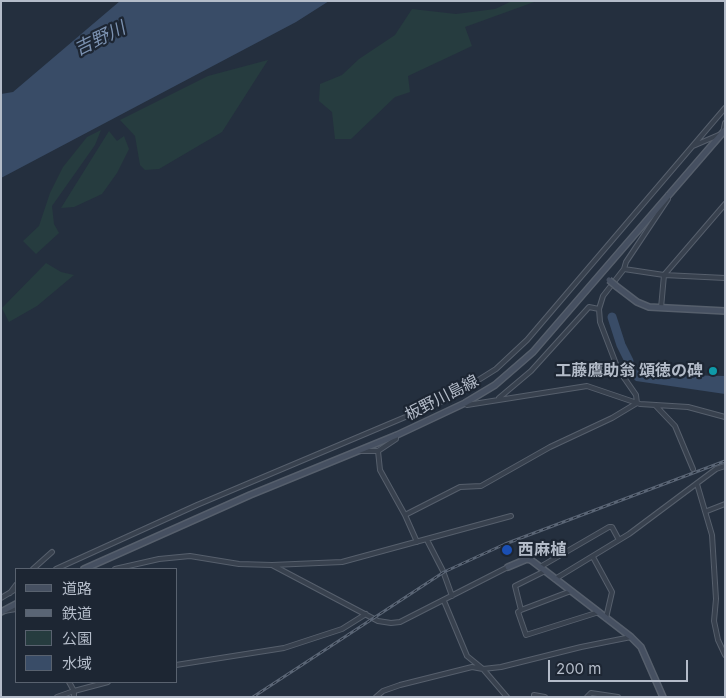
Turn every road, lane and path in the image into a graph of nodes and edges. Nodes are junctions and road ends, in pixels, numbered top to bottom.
1 (725, 108) edge
2 (725, 123) edge
3 (724, 132) edge
4 (692, 147) junction
5 (668, 193) junction
6 (725, 204) edge
7 (624, 268) junction
8 (601, 274) junction
9 (664, 275) junction
10 (725, 278) edge
11 (661, 308) junction
12 (599, 309) junction
13 (725, 311) edge
14 (497, 400) junction
15 (465, 403) junction
16 (637, 403) junction
17 (656, 406) junction
18 (725, 417) edge
19 (396, 435) junction
20 (356, 451) junction
21 (378, 451) junction
22 (725, 466) edge
23 (693, 469) dead end
24 (697, 484) junction
25 (725, 504) edge
26 (707, 511) junction
27 (406, 515) junction
28 (511, 516) dead end
29 (427, 540) junction
30 (619, 540) junction
31 (417, 542) junction
32 (528, 547) dead end
33 (52, 552) dead end
34 (593, 557) junction
35 (530, 560) junction
36 (272, 565) junction
37 (508, 567) joint
38 (34, 568) edge
39 (58, 568) edge
40 (86, 568) edge
41 (119, 568) edge
42 (542, 569) junction
43 (555, 579) junction
44 (15, 586) edge
45 (15, 591) edge
46 (571, 591) junction
47 (10, 593) junction
48 (452, 596) junction
49 (1, 598) edge
50 (444, 601) junction
51 (15, 605) edge
52 (15, 609) edge
53 (521, 610) junction
54 (2, 612) edge
55 (599, 612) junction
56 (366, 614) junction
57 (606, 618) junction
58 (631, 637) junction
59 (725, 654) edge
60 (178, 665) edge
61 (483, 669) junction
62 (70, 683) edge
63 (104, 683) edge
64 (74, 691) junction
65 (57, 697) edge
66 (74, 697) edge
67 (376, 697) edge
68 (507, 697) edge
69 (534, 697) edge
70 (545, 697) edge
71 (587, 697) edge
72 (618, 697) edge
73 (663, 697) edge

1 - 4 street
2 - 3 street
3 - 4 street
3 - 5 main road, 板野川島線
4 - 39 street
5 - 7 street
5 - 8 main road, 板野川島線
6 - 9 street
7 - 9 street
7 - 12 street
8 - 11 main road, bridge
8 - 15 main road, 板野川島線
9 - 10 street
9 - 11 street
11 - 13 main road
12 - 14 street
12 - 16 street
14 - 15 street
14 - 16 street
15 - 19 main road, 板野川島線
16 - 17 street
16 - 27 street
17 - 18 street
17 - 23 street
19 - 20 main road, 板野川島線
19 - 21 street
20 - 21 street
20 - 40 main road, 板野川島線
21 - 27 street
22 - 24 street
24 - 26 street
24 - 30 street
25 - 26 street
26 - 59 street
27 - 31 street
28 - 29 street
29 - 31 street
29 - 48 street
30 - 34 street
30 - 42 street
31 - 36 street
32 - 35 main road
33 - 38 street
34 - 43 street
34 - 57 street
35 - 37 main road
35 - 42 main road
36 - 41 street
36 - 56 street
37 - 48 street
42 - 43 main road
42 - 53 street
43 - 46 main road
44 - 47 street
45 - 47 street
46 - 53 street
46 - 55 main road
47 - 49 street
48 - 50 street
50 - 56 street
50 - 61 street
51 - 54 main road
52 - 54 street
53 - 55 street
55 - 57 main road
56 - 60 street
57 - 58 main road
58 - 61 street
58 - 73 main road
61 - 67 street
61 - 68 street
62 - 64 street
63 - 64 street
64 - 65 street
64 - 66 street
69 - 70 street
71 - 72 street

